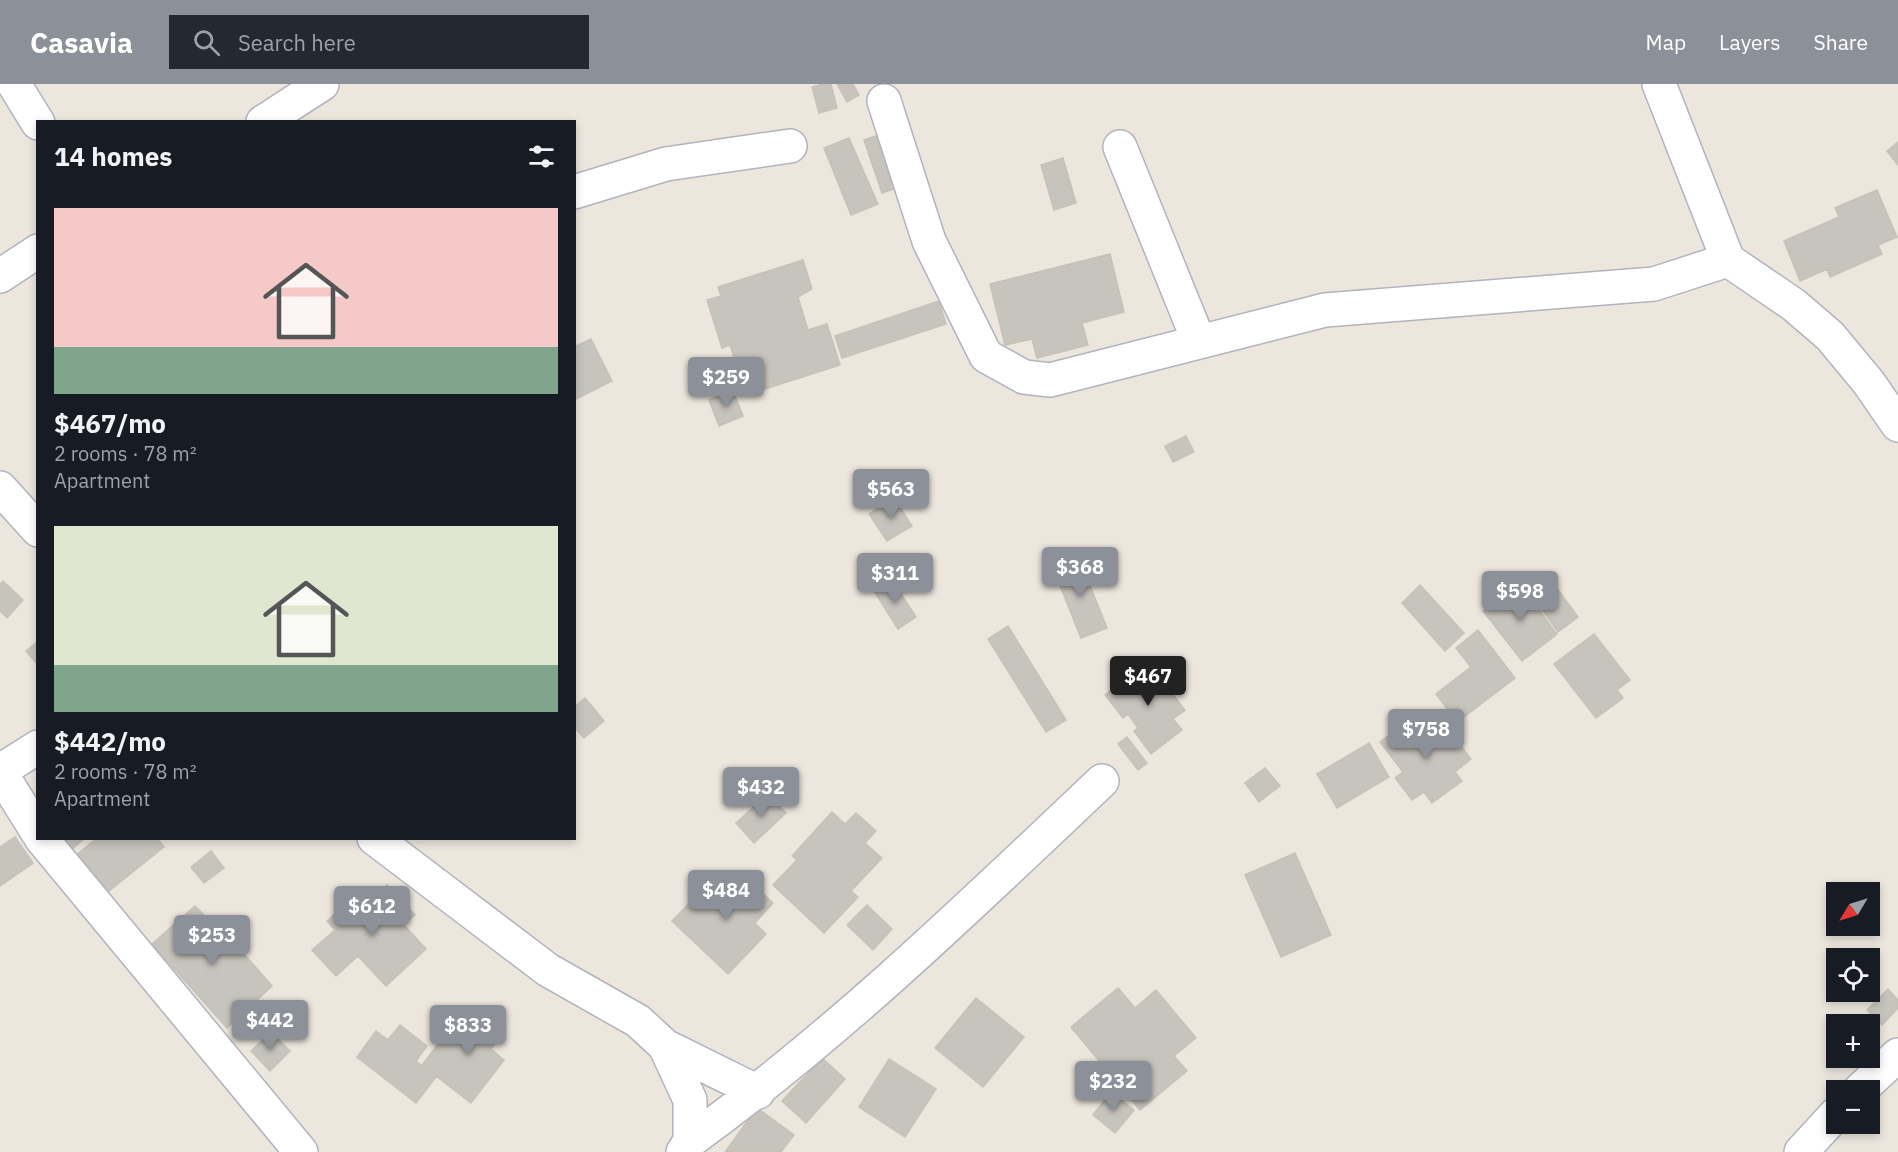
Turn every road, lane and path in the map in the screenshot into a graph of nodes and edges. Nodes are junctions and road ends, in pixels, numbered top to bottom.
1 (14, 84) edge
2 (322, 84) edge
3 (1659, 84) edge
4 (884, 101) dead end
5 (277, 118) edge
6 (36, 120) edge
7 (790, 146) dead end
8 (1120, 147) dead end
9 (576, 191) edge
10 (36, 253) edge
11 (1728, 260) junction
12 (0, 276) edge
13 (1199, 342) junction
14 (1898, 425) edge
15 (0, 488) edge
16 (36, 528) edge
17 (36, 748) edge
18 (0, 772) edge
19 (1102, 781) dead end
20 (36, 830) edge
21 (43, 840) edge
22 (377, 840) edge
23 (665, 1046) junction
24 (1898, 1055) edge
25 (1871, 1080) edge
26 (758, 1092) junction
27 (1826, 1125) edge
28 (687, 1147) edge
29 (302, 1152) edge
30 (1801, 1152) edge

1 - 6 street
2 - 5 street
3 - 11 street
4 - 13 street
7 - 9 street
8 - 13 street
10 - 12 street
11 - 13 street
11 - 14 street
15 - 16 street
17 - 18 street
18 - 20 street
19 - 26 street
21 - 29 street
22 - 23 street
23 - 26 street
23 - 28 street
24 - 25 street
26 - 28 street
27 - 30 street

